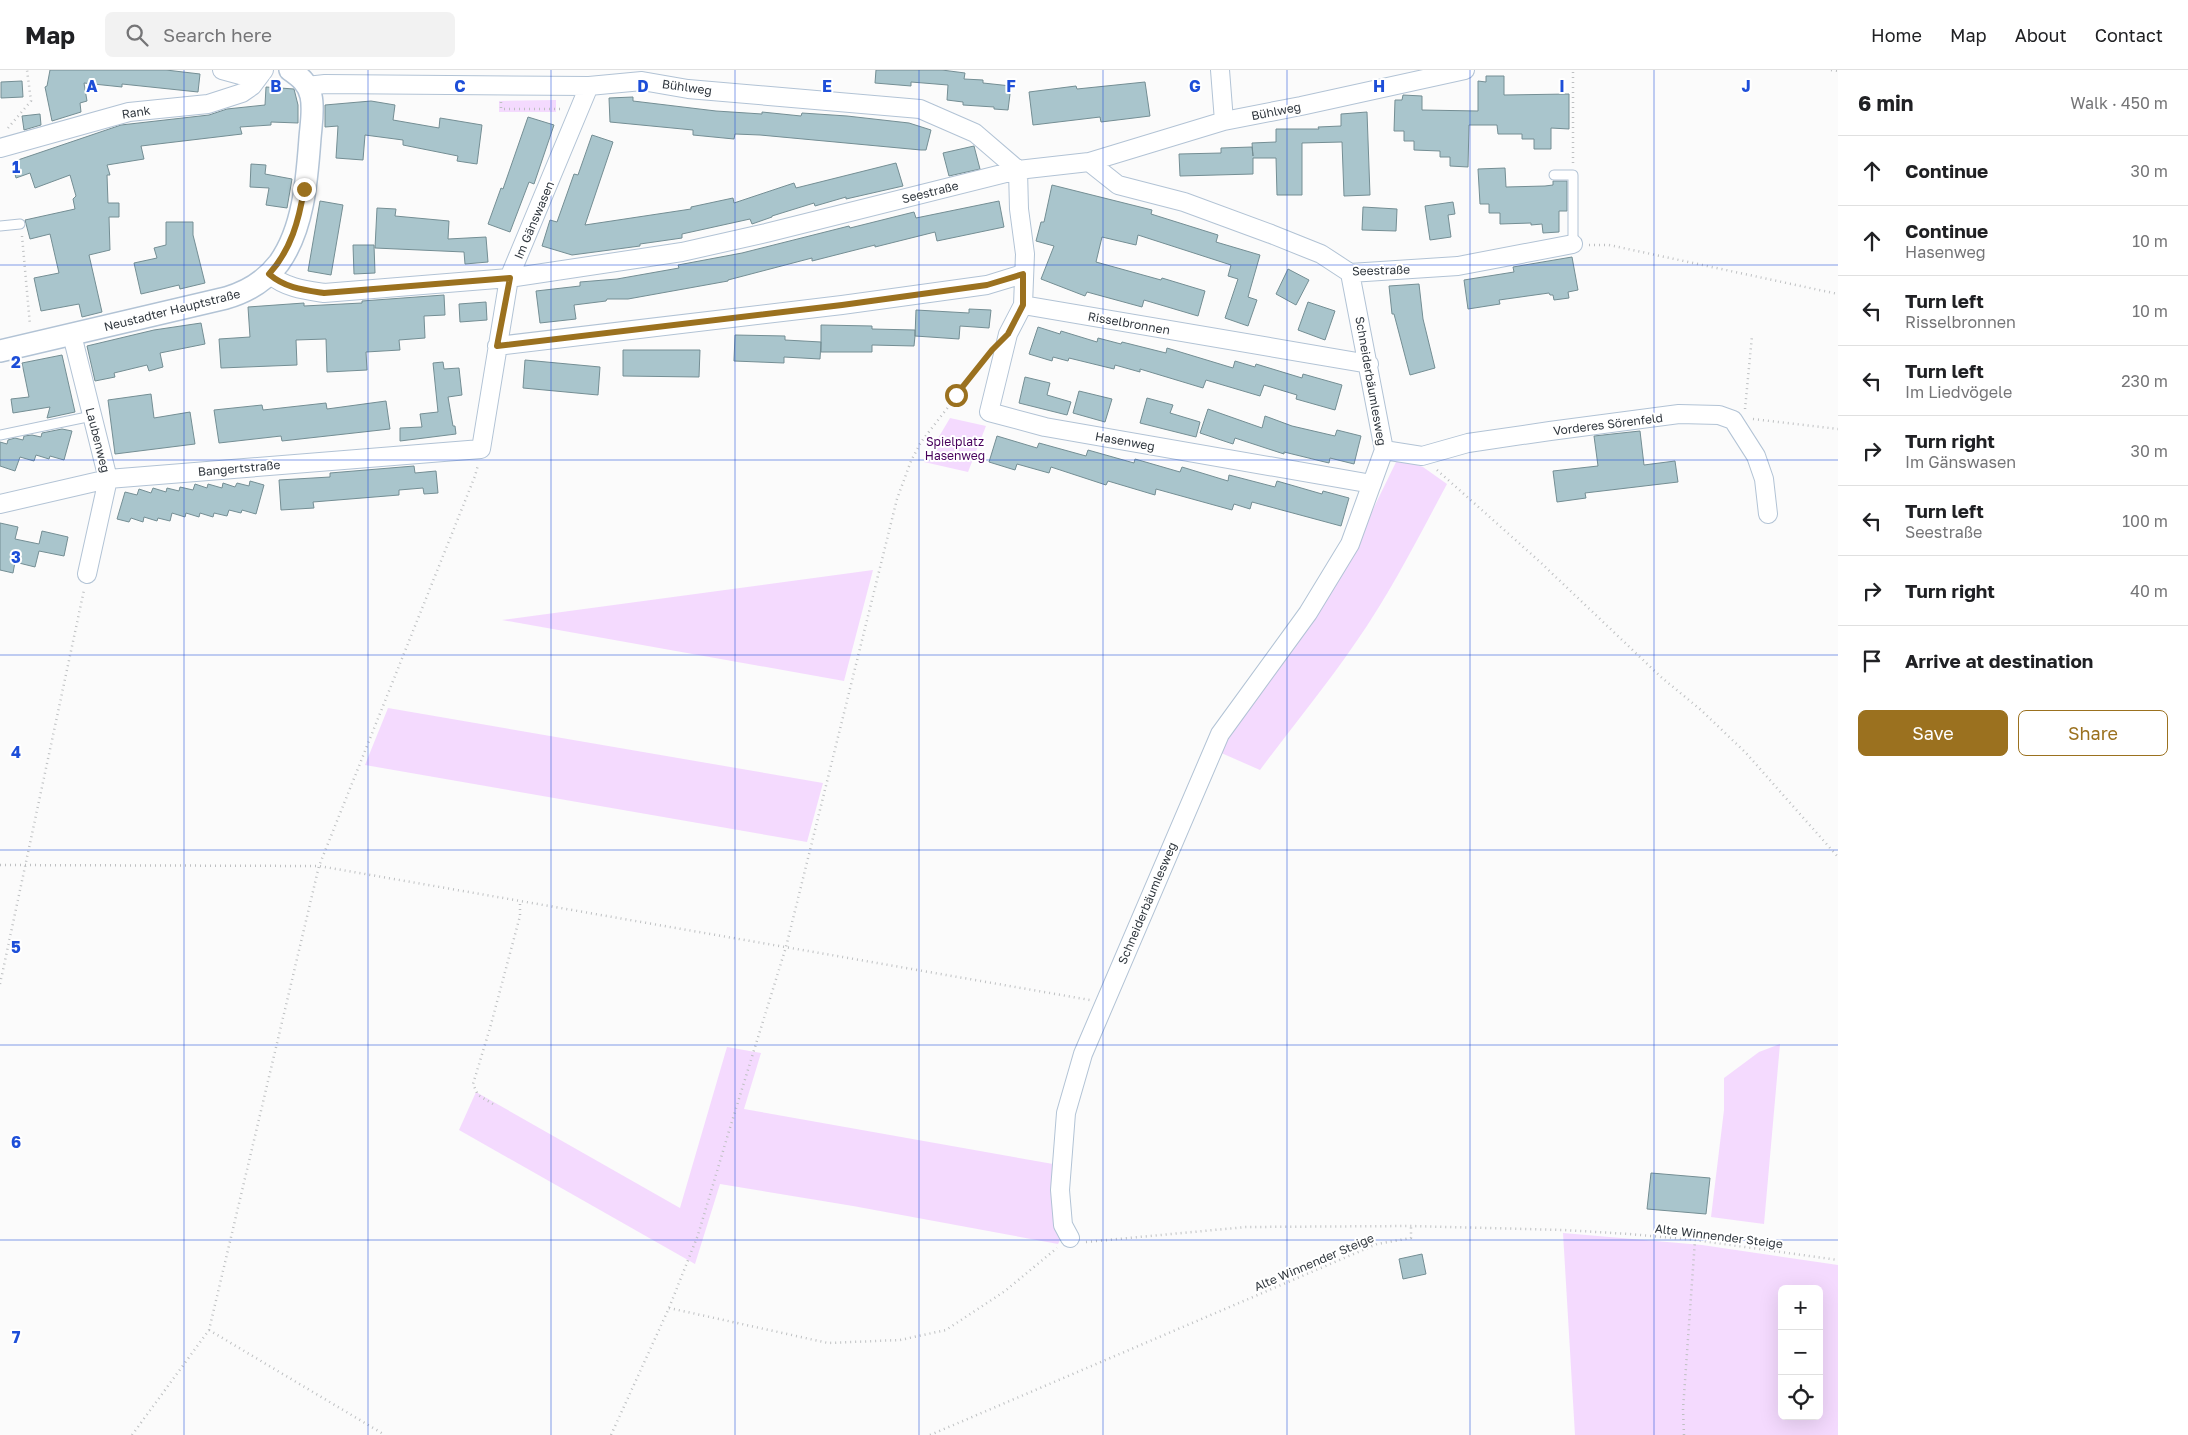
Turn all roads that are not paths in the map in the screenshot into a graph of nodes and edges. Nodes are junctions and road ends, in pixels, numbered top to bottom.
1 (222, 70) edge
2 (290, 70) edge
3 (1220, 70) edge
4 (1465, 70) edge
5 (263, 72) edge
6 (646, 75) edge
7 (307, 86) junction
8 (589, 86) junction
9 (1224, 121) junction
10 (2, 147) edge
11 (1089, 162) junction
12 (1018, 170) junction
13 (1554, 175) dead end
14 (20, 224) road end
15 (0, 226) edge
16 (1572, 244) joint
17 (1350, 273) junction
18 (269, 274) junction
19 (1023, 274) junction
20 (510, 278) junction
21 (1023, 305) junction
22 (72, 335) junction
23 (497, 346) junction
24 (0, 351) edge
25 (1369, 364) junction
26 (92, 416) junction
27 (0, 435) edge
28 (481, 449) joint
29 (1384, 450) junction
30 (108, 479) junction
31 (1372, 484) junction
32 (0, 504) edge
33 (1768, 514) dead end
34 (87, 574) road end
35 (1070, 1238) road end

1 - 5 street
2 - 7 street
3 - 9 street
4 - 9 street, Bühlweg
5 - 10 street, Rank
6 - 8 street, Bühlweg
6 - 12 street, Bühlweg
7 - 8 street, Bühlweg
7 - 18 street, Neustadter Hauptstraße
8 - 20 street, Im Gänswasen
9 - 11 street, Bühlweg
11 - 12 street, Seestraße
11 - 17 street, Seestraße
12 - 19 street
12 - 20 street, Seestraße
13 - 16 lane
14 - 15 lane
16 - 17 street, Seestraße
17 - 25 street, Schneiderbäumlesweg
18 - 20 street, Seestraße
18 - 22 street, Neustadter Hauptstraße
19 - 21 street
19 - 23 street
20 - 23 street, Im Gänswasen
21 - 25 street, Risselbronnen
21 - 31 street, Hasenweg
22 - 24 street, Neustadter Hauptstraße
22 - 26 street, Laubenweg
23 - 28 street, Im Gänswasen
25 - 29 street, Schneiderbäumlesweg
26 - 27 lane
26 - 30 street, Laubenweg
28 - 30 street, Bangertstraße
29 - 31 street, Schneiderbäumlesweg
29 - 33 street, Vorderes Sörenfeld
30 - 32 street, Bangertstraße
30 - 34 street, Laubenweg
31 - 35 street, Schneiderbäumlesweg

